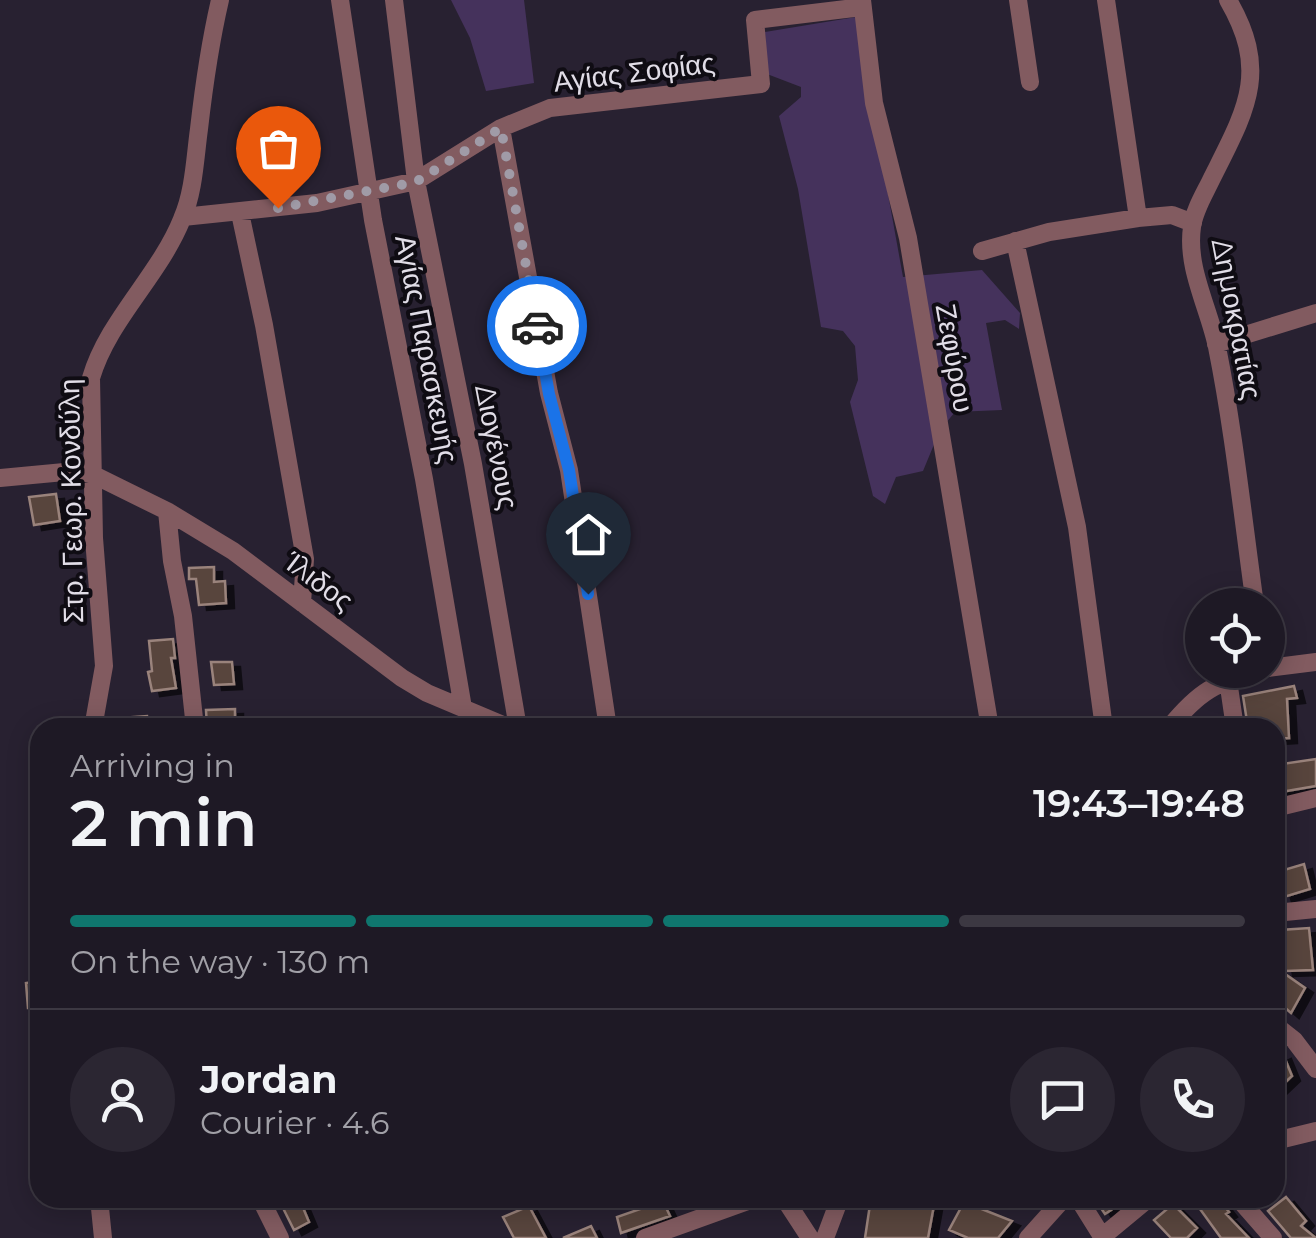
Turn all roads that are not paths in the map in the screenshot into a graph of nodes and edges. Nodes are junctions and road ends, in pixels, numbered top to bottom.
1 (220, 0) edge
2 (340, 0) edge
3 (394, 0) edge
4 (1018, 0) edge
5 (1106, 0) edge
6 (1228, 0) edge
7 (862, 3) edge
8 (1030, 82) dead end
9 (501, 128) junction
10 (416, 182) junction
11 (368, 193) junction
12 (240, 213) junction
13 (183, 218) junction
14 (1138, 218) junction
15 (1192, 223) junction
16 (1015, 241) junction
17 (982, 251) dead end
18 (1316, 313) edge
19 (1216, 344) junction
20 (94, 475) junction
21 (0, 478) edge
22 (168, 510) junction
23 (1252, 588) edge
24 (302, 603) junction
25 (1316, 662) edge
26 (1285, 666) edge
27 (1213, 688) edge
28 (1229, 688) edge
29 (463, 708) junction
30 (95, 718) edge
31 (194, 718) edge
32 (486, 718) edge
33 (516, 718) edge
34 (607, 718) edge
35 (988, 718) edge
36 (1103, 718) edge
37 (1177, 718) edge
38 (1234, 718) edge
39 (1316, 798) edge
40 (1285, 806) edge
41 (1316, 909) edge
42 (1285, 912) edge
43 (1285, 1033) edge
44 (1316, 1069) edge
45 (1316, 1131) edge
46 (1285, 1139) edge
47 (100, 1208) edge
48 (265, 1208) edge
49 (728, 1208) edge
50 (790, 1208) edge
51 (836, 1208) edge
52 (1055, 1208) edge
53 (1084, 1208) edge
54 (1136, 1208) edge
55 (1247, 1208) edge
56 (1102, 1237) edge
57 (103, 1238) edge
58 (280, 1238) edge
59 (644, 1238) edge
60 (810, 1238) edge
61 (825, 1238) edge
62 (1028, 1238) edge
63 (1273, 1238) edge

1 - 13 street, Στρ. Γεωρ. Κονδύλη
2 - 11 street, Αγίας Παρασκευής
3 - 10 street, Διογένους
4 - 8 street
5 - 14 street
6 - 15 street, Δημοκρατίας
7 - 9 street, Αγίας Σοφίας
7 - 35 street, Ζεφύρου
9 - 10 street, Αγίας Σοφίας
9 - 34 street
10 - 11 street, Αγίας Σοφίας
10 - 33 street, Διογένους
11 - 12 street, Αγίας Σοφίας
11 - 29 street, Αγίας Παρασκευής
12 - 13 street, Αγίας Σοφίας
12 - 24 street
13 - 20 street, Στρ. Γεωρ. Κονδύλη
14 - 15 street
14 - 16 street
15 - 19 street, Δημοκρατίας
16 - 17 street
16 - 36 street
18 - 19 street
19 - 23 street, Δημοκρατίας
20 - 21 street
20 - 22 street, Ίλιδος
20 - 30 street, Στρ. Γεωρ. Κονδύλη
22 - 24 street, Ίλιδος
22 - 31 street
24 - 29 street, Ίλιδος
25 - 26 street
27 - 37 street
28 - 38 street
29 - 32 street, Ίλιδος
39 - 40 street
41 - 42 street
43 - 44 street
45 - 46 street
47 - 57 street
48 - 58 street
49 - 59 street
50 - 60 street
51 - 61 street
52 - 62 street
53 - 56 street
54 - 56 street
55 - 63 street

